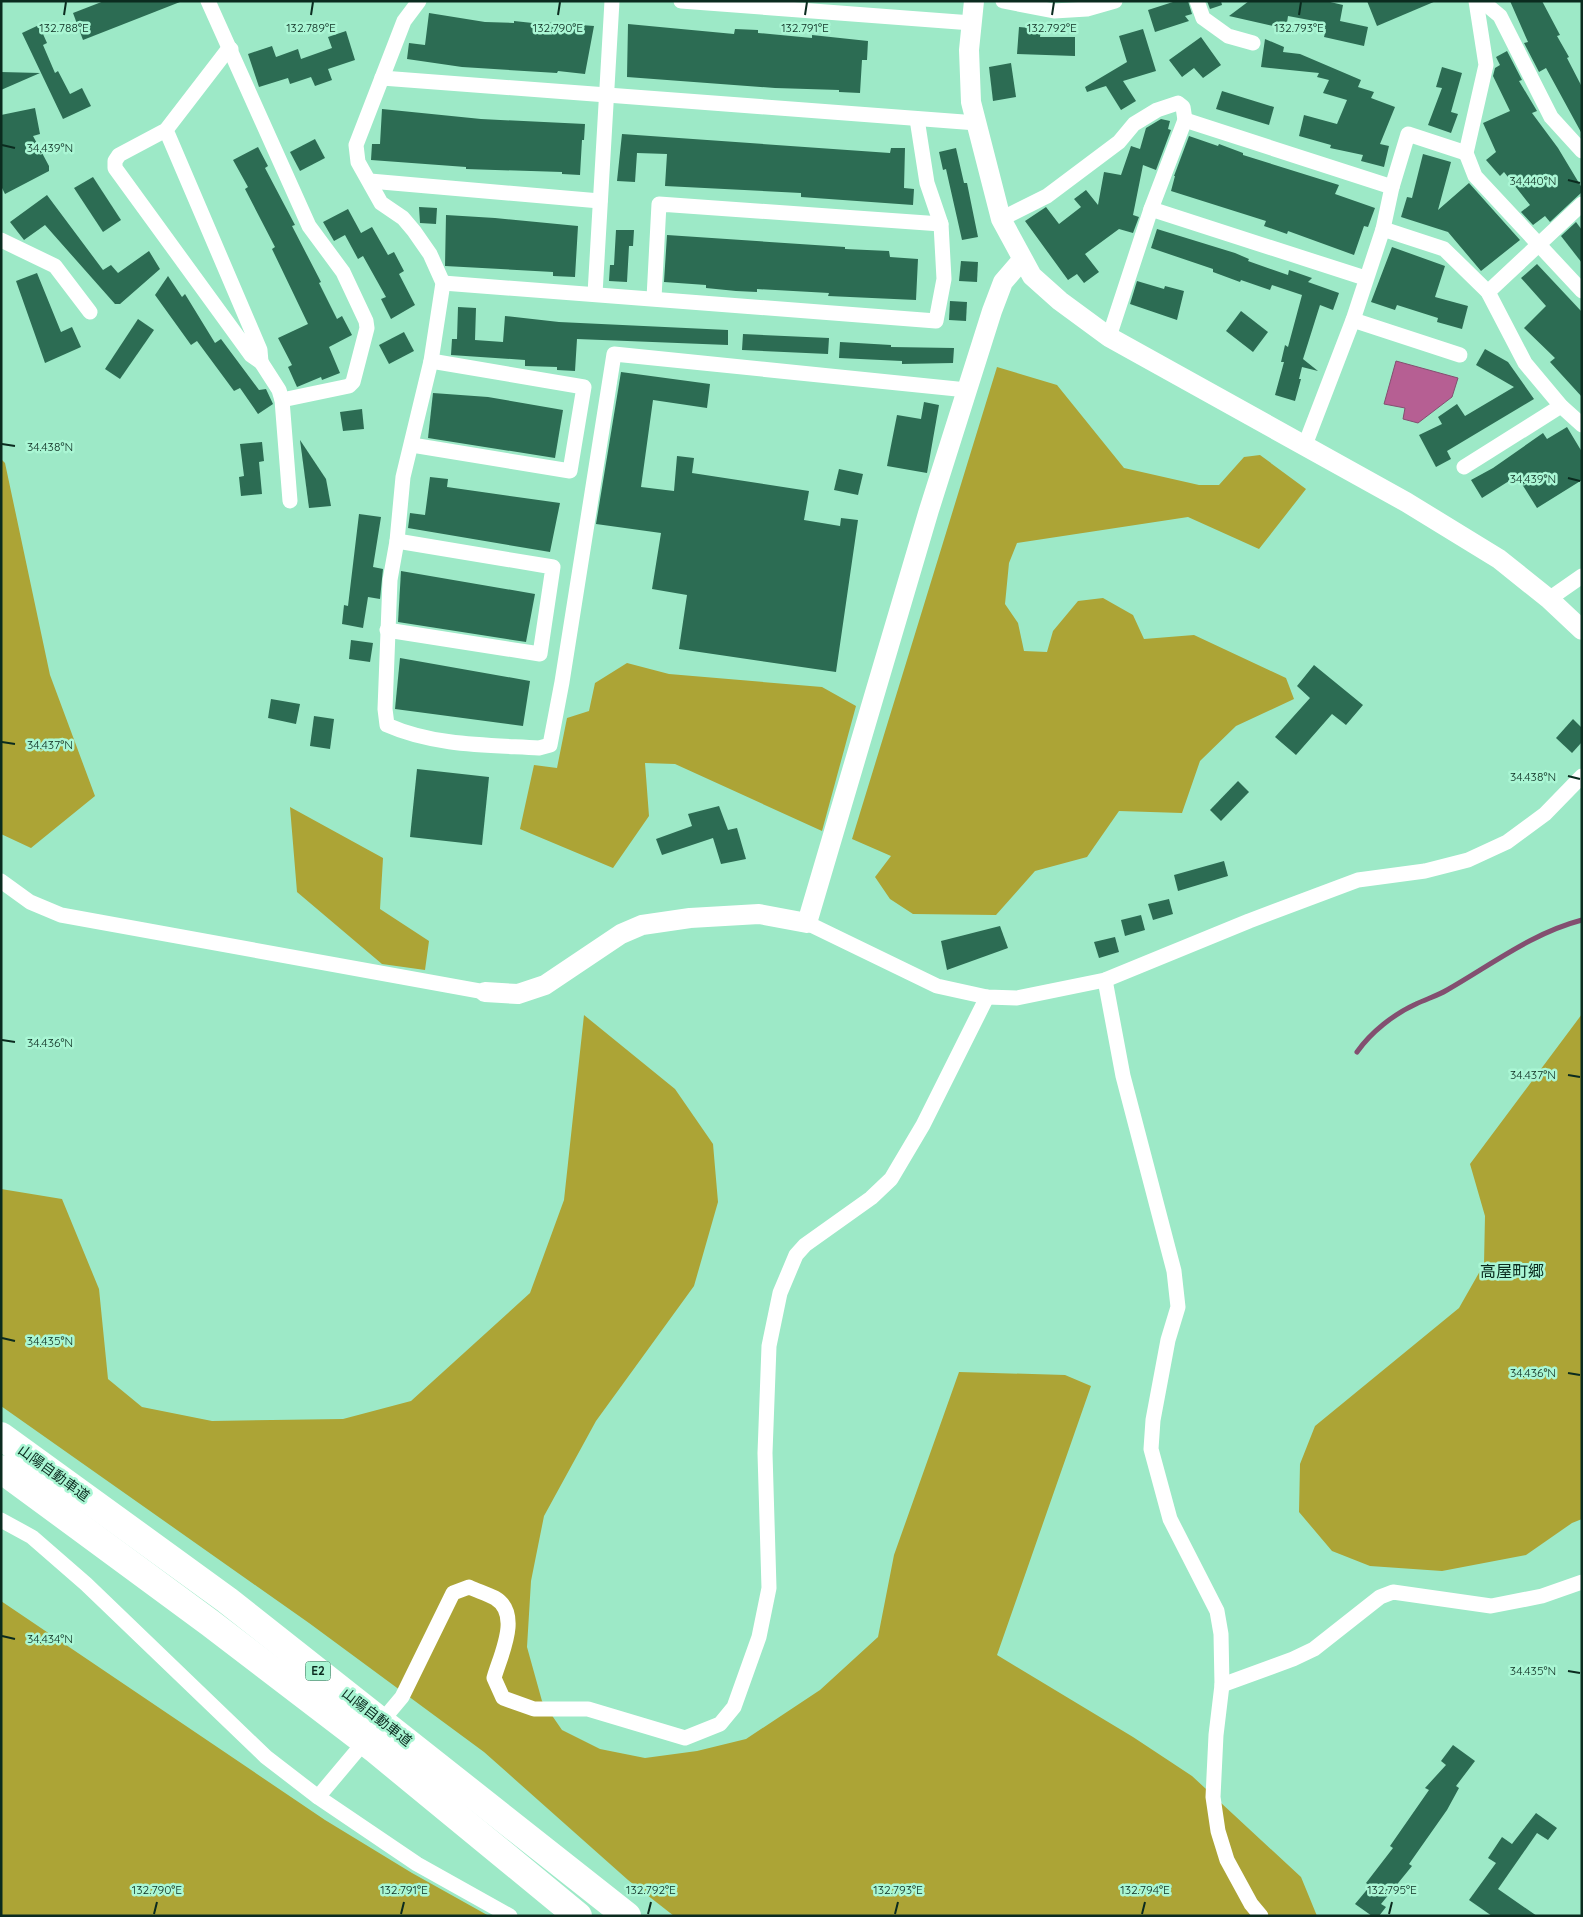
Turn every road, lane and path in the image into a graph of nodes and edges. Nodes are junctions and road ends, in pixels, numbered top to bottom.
1 (208, 1) edge
2 (418, 1) edge
3 (612, 1) edge
4 (681, 1) edge
5 (974, 1) edge
6 (1004, 1) edge
7 (1115, 1) edge
8 (1197, 1) edge
9 (1476, 1) edge
10 (1482, 1) edge
11 (827, 7) edge
12 (972, 23) junction
13 (1253, 43) dead end
14 (231, 49) junction
15 (382, 78) junction
16 (606, 96) junction
17 (917, 119) junction
18 (1185, 120) junction
19 (977, 123) junction
20 (166, 130) junction
21 (1582, 151) edge
22 (1466, 153) junction
23 (370, 182) junction
24 (1392, 187) junction
25 (600, 201) junction
26 (1582, 204) edge
27 (1151, 209) junction
28 (1001, 219) junction
29 (942, 224) junction
30 (1383, 229) junction
31 (1, 240) edge
32 (1538, 242) junction
33 (1022, 260) junction
34 (1365, 278) junction
35 (443, 283) junction
36 (1582, 291) edge
37 (1488, 292) junction
38 (595, 294) junction
39 (654, 298) junction
40 (90, 312) dead end
41 (1353, 320) junction
42 (1108, 337) junction
43 (1460, 355) dead end
44 (431, 361) junction
45 (262, 362) junction
46 (967, 390) junction
47 (282, 400) junction
48 (1561, 406) junction
49 (1582, 424) edge
50 (1305, 445) junction
51 (412, 446) junction
52 (1464, 467) dead end
53 (290, 501) dead end
54 (397, 541) junction
55 (1582, 576) edge
56 (1549, 599) junction
57 (387, 630) junction
58 (1582, 630) edge
59 (1582, 776) edge
60 (1, 881) edge
61 (807, 923) junction
62 (1105, 980) junction
63 (485, 992) joint
64 (987, 997) junction
65 (1, 1436) edge
66 (1, 1469) edge
67 (1, 1520) edge
68 (1582, 1582) edge
69 (1222, 1684) junction
70 (322, 1792) junction
71 (510, 1916) edge
72 (578, 1916) edge
73 (628, 1916) edge
74 (1262, 1916) edge

1 - 14 street
2 - 15 street
3 - 16 street
4 - 11 street
5 - 12 street
6 - 7 street
8 - 13 street
9 - 22 street
10 - 21 street
11 - 12 street
12 - 19 street
14 - 20 street
14 - 47 street
15 - 16 street
15 - 23 street
16 - 17 street
16 - 25 street
17 - 19 street
17 - 29 street
18 - 24 street
18 - 27 street
18 - 28 street
19 - 28 street
20 - 45 street
20 - 45 street
22 - 24 street
22 - 32 street
23 - 25 street
23 - 35 street
24 - 30 street
25 - 38 street
26 - 32 street
27 - 34 street
27 - 42 street
28 - 33 street
29 - 39 street
29 - 39 street
30 - 34 street
30 - 37 street
31 - 40 street
32 - 36 street
32 - 37 street
33 - 42 street
33 - 46 street
34 - 41 street
35 - 38 street
35 - 44 street
37 - 48 street
38 - 39 street
41 - 43 street
41 - 50 street
42 - 50 street
44 - 51 street
44 - 51 street
45 - 47 street
46 - 57 street
46 - 61 street
47 - 53 street
48 - 49 street
48 - 52 street
50 - 56 street
51 - 54 street
54 - 57 street
54 - 57 street
55 - 56 street
56 - 58 street
59 - 62 street
60 - 63 street
61 - 63 street
61 - 64 street
62 - 64 street
62 - 69 street
64 - 70 street
65 - 73 highway, 山陽自動車道 / E2
66 - 72 highway, 山陽自動車道 / E2
67 - 70 street
68 - 69 street
69 - 74 street
70 - 71 street

